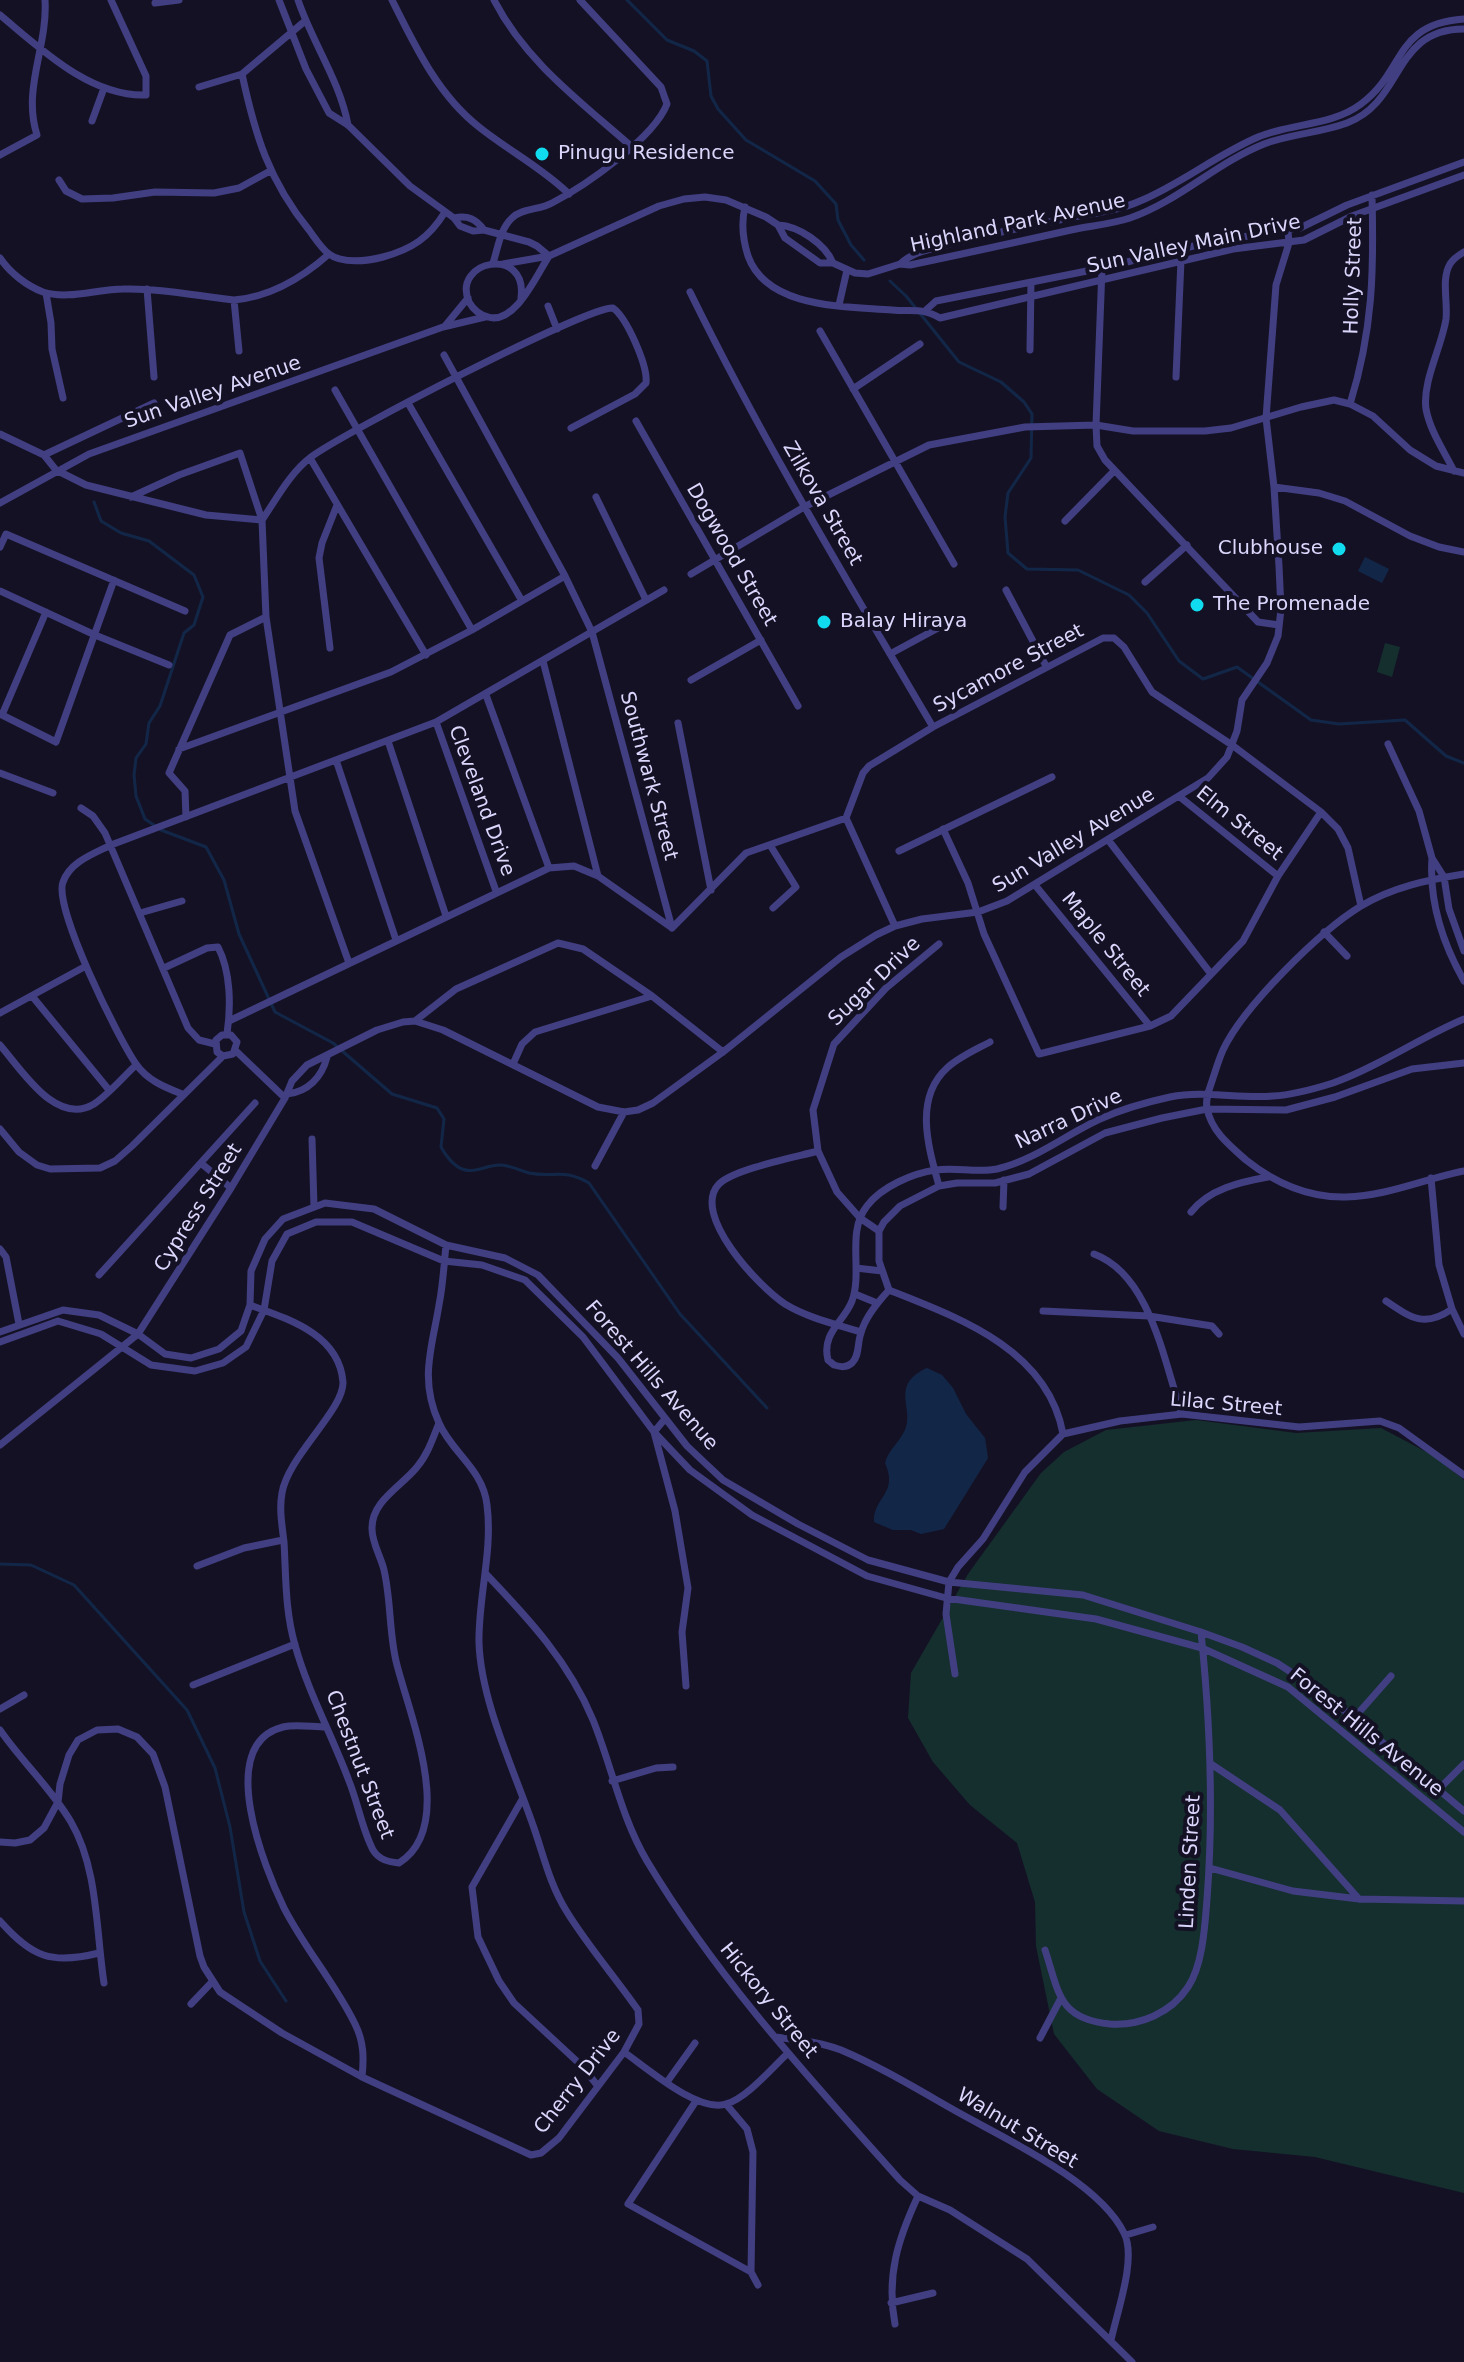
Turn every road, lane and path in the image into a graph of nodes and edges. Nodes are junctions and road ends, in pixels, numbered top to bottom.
1 (45, 0) edge
2 (111, 0) edge
3 (179, 0) edge
4 (279, 0) edge
5 (298, 0) edge
6 (392, 0) edge
7 (494, 0) edge
8 (580, 0) edge
9 (155, 3) dead end
10 (0, 15) edge
11 (1464, 19) edge
12 (305, 21) junction
13 (1451, 24) junction
14 (1464, 29) edge
15 (291, 35) junction
16 (39, 47) junction
17 (242, 74) junction
18 (199, 87) dead end
19 (104, 88) junction
20 (92, 121) dead end
21 (348, 125) junction
22 (632, 147) junction
23 (0, 155) edge
24 (1464, 162) edge
25 (270, 171) junction
26 (1464, 175) edge
27 (59, 180) dead end
28 (569, 194) junction
29 (1372, 195) junction
30 (745, 207) junction
31 (1373, 208) junction
32 (445, 212) junction
33 (778, 225) junction
34 (1288, 231) junction
35 (502, 234) junction
36 (806, 236) junction
37 (1289, 243) junction
38 (798, 247) junction
39 (1180, 250) junction
40 (1464, 252) edge
41 (329, 254) junction
42 (549, 256) junction
43 (0, 258) edge
44 (1181, 261) junction
45 (493, 263) junction
46 (833, 263) junction
47 (503, 264) junction
48 (900, 264) junction
49 (1102, 268) junction
50 (847, 270) junction
51 (1102, 281) junction
52 (1031, 282) junction
53 (147, 289) junction
54 (690, 292) dead end
55 (46, 293) junction
56 (1031, 297) junction
57 (468, 298) junction
58 (521, 298) junction
59 (234, 300) junction
60 (839, 305) junction
61 (548, 306) dead end
62 (923, 310) junction
63 (485, 317) junction
64 (443, 327) junction
65 (557, 329) junction
66 (820, 331) dead end
67 (920, 344) dead end
68 (1030, 350) dead end
69 (239, 351) dead end
70 (444, 355) dead end
71 (154, 377) dead end
72 (1176, 377) dead end
73 (457, 378) junction
74 (853, 389) junction
75 (335, 390) dead end
76 (63, 398) dead end
77 (154, 403) dead end
78 (408, 403) junction
79 (1350, 404) junction
80 (1266, 418) junction
81 (636, 421) dead end
82 (1096, 425) junction
83 (571, 428) dead end
84 (358, 429) junction
85 (0, 434) edge
86 (44, 455) junction
87 (310, 458) junction
88 (896, 460) junction
89 (56, 470) junction
90 (1454, 471) junction
91 (1113, 472) junction
92 (1464, 473) edge
93 (1274, 487) junction
94 (131, 497) junction
95 (596, 497) dead end
96 (1, 502) edge
97 (337, 505) junction
98 (804, 507) junction
99 (262, 520) junction
100 (1065, 521) dead end
101 (1187, 545) junction
102 (0, 547) edge
103 (1464, 552) edge
104 (715, 559) junction
105 (954, 564) dead end
106 (691, 574) dead end
107 (565, 576) junction
108 (114, 580) junction
109 (1145, 582) dead end
110 (664, 590) dead end
111 (1006, 590) dead end
112 (0, 591) edge
113 (646, 600) junction
114 (522, 601) junction
115 (185, 611) dead end
116 (46, 612) junction
117 (266, 617) junction
118 (1279, 625) junction
119 (940, 627) dead end
120 (472, 630) junction
121 (592, 632) junction
122 (95, 635) junction
123 (761, 640) junction
124 (330, 648) dead end
125 (890, 654) junction
126 (426, 655) junction
127 (543, 661) junction
128 (169, 665) dead end
129 (1046, 666) junction
130 (691, 680) dead end
131 (486, 695) junction
132 (798, 706) dead end
133 (282, 711) junction
134 (1, 714) edge
135 (436, 722) junction
136 (678, 723) dead end
137 (933, 727) junction
138 (388, 741) junction
139 (1388, 744) dead end
140 (1232, 745) junction
141 (179, 749) junction
142 (336, 760) junction
143 (0, 773) edge
144 (1052, 777) dead end
145 (289, 779) junction
146 (53, 793) dead end
147 (1180, 797) junction
148 (81, 808) dead end
149 (1321, 812) junction
150 (186, 817) junction
151 (846, 818) junction
152 (943, 829) junction
153 (1109, 841) junction
154 (111, 845) junction
155 (770, 845) junction
156 (899, 851) dead end
157 (1432, 858) junction
158 (549, 868) junction
159 (1464, 874) edge
160 (598, 876) junction
161 (1278, 876) junction
162 (1444, 877) junction
163 (1430, 879) junction
164 (1035, 885) junction
165 (711, 890) junction
166 (496, 891) junction
167 (182, 901) dead end
168 (1361, 906) junction
169 (773, 908) dead end
170 (978, 912) junction
171 (140, 913) junction
172 (446, 916) junction
173 (895, 926) junction
174 (672, 928) junction
175 (1324, 932) junction
176 (396, 940) junction
177 (939, 944) dead end
178 (1464, 951) edge
179 (1347, 956) dead end
180 (349, 963) junction
181 (86, 966) junction
182 (164, 968) junction
183 (1211, 974) junction
184 (1464, 981) edge
185 (32, 996) junction
186 (652, 996) junction
187 (0, 1013) edge
188 (1464, 1019) edge
189 (229, 1021) junction
190 (415, 1021) junction
191 (1150, 1026) junction
192 (227, 1034) junction
193 (990, 1042) dead end
194 (215, 1044) junction
195 (0, 1045) edge
196 (236, 1051) junction
197 (723, 1052) junction
198 (223, 1056) junction
199 (327, 1057) junction
200 (1464, 1063) edge
201 (513, 1064) junction
202 (136, 1065) junction
203 (109, 1090) junction
204 (1208, 1093) junction
205 (182, 1094) junction
206 (286, 1096) junction
207 (255, 1103) dead end
208 (1207, 1109) junction
209 (624, 1112) junction
210 (0, 1129) edge
211 (312, 1139) dead end
212 (818, 1151) junction
213 (202, 1164) junction
214 (595, 1166) dead end
215 (935, 1170) junction
216 (1464, 1171) edge
217 (1268, 1177) junction
218 (1431, 1178) junction
219 (1004, 1180) junction
220 (939, 1186) junction
221 (231, 1188) junction
222 (314, 1207) junction
223 (1003, 1207) dead end
224 (1191, 1212) dead end
225 (860, 1218) junction
226 (879, 1231) junction
227 (446, 1245) junction
228 (0, 1249) edge
229 (1094, 1254) dead end
230 (444, 1261) junction
231 (856, 1268) junction
232 (882, 1271) junction
233 (99, 1275) dead end
234 (889, 1290) junction
235 (855, 1294) junction
236 (1386, 1301) dead end
237 (877, 1303) junction
238 (250, 1305) junction
239 (1452, 1309) junction
240 (264, 1310) junction
241 (1043, 1311) dead end
242 (1149, 1316) junction
243 (19, 1324) junction
244 (835, 1324) junction
245 (0, 1332) edge
246 (861, 1332) junction
247 (138, 1334) junction
248 (1219, 1334) dead end
249 (1464, 1334) edge
250 (0, 1342) edge
251 (125, 1347) junction
252 (1182, 1414) junction
253 (664, 1420) junction
254 (439, 1423) junction
255 (654, 1432) junction
256 (1063, 1434) junction
257 (0, 1445) edge
258 (1464, 1475) edge
259 (283, 1540) junction
260 (197, 1566) dead end
261 (486, 1574) junction
262 (949, 1582) junction
263 (946, 1598) junction
264 (1201, 1632) junction
265 (295, 1644) junction
266 (1202, 1648) junction
267 (955, 1674) dead end
268 (1391, 1676) dead end
269 (193, 1685) dead end
270 (686, 1686) dead end
271 (24, 1695) dead end
272 (0, 1709) edge
273 (1354, 1718) junction
274 (326, 1727) junction
275 (0, 1730) edge
276 (1211, 1764) junction
277 (1464, 1764) edge
278 (673, 1767) dead end
279 (612, 1781) junction
280 (1439, 1789) junction
281 (523, 1798) junction
282 (58, 1802) junction
283 (1464, 1811) edge
284 (1464, 1832) edge
285 (0, 1842) edge
286 (1210, 1868) junction
287 (1359, 1899) junction
288 (1464, 1901) edge
289 (0, 1921) edge
290 (1045, 1950) dead end
291 (99, 1953) junction
292 (212, 1982) junction
293 (104, 1983) dead end
294 (1061, 1998) junction
295 (191, 2004) dead end
296 (775, 2037) junction
297 (1040, 2038) dead end
298 (695, 2043) dead end
299 (624, 2052) junction
300 (788, 2053) junction
301 (362, 2077) junction
302 (667, 2082) junction
303 (597, 2085) junction
304 (696, 2101) junction
305 (726, 2104) junction
306 (918, 2196) junction
307 (1153, 2227) dead end
308 (1126, 2235) junction
309 (751, 2272) junction
310 (758, 2285) dead end
311 (933, 2293) dead end
312 (891, 2303) junction
313 (895, 2324) dead end
314 (1111, 2340) junction
315 (1132, 2362) edge

1 - 16 street
2 - 19 street
3 - 9 street
4 - 15 street
5 - 12 street
6 - 28 street
7 - 22 street
8 - 22 street
10 - 16 street
11 - 13 street, Highland Park Avenue
12 - 15 street
12 - 21 street
13 - 14 street, Highland Park Avenue
13 - 48 street, Highland Park Avenue
13 - 48 street, Highland Park Avenue
15 - 17 street
15 - 21 street
16 - 19 street
16 - 23 street
17 - 18 street
17 - 25 street
19 - 20 street
21 - 32 street
22 - 28 street
24 - 29 street, Sun Valley Main Drive
25 - 27 street
25 - 41 street
26 - 31 street, Sun Valley Main Drive
28 - 35 street
29 - 31 street, Holly Street
29 - 34 street, Sun Valley Main Drive
30 - 33 street, Highland Park Avenue
30 - 42 street
30 - 60 street, Sun Valley Main Drive
31 - 37 street, Sun Valley Main Drive
31 - 79 street, Holly Street
32 - 35 street
32 - 41 street
33 - 36 street, Highland Park Avenue
33 - 38 street, Highland Park Avenue
34 - 37 street, Sun Valley Avenue
34 - 39 street, Sun Valley Main Drive
35 - 42 street
35 - 45 street
36 - 38 street
36 - 46 street, Highland Park Avenue
37 - 44 street, Sun Valley Main Drive
37 - 80 street, Sun Valley Avenue
38 - 46 street, Highland Park Avenue
39 - 44 street
39 - 49 street, Sun Valley Main Drive
40 - 90 street
41 - 59 street
42 - 47 street
42 - 58 street
43 - 55 street
44 - 51 street, Sun Valley Main Drive
44 - 72 street
45 - 47 street
45 - 57 street
46 - 50 street, Highland Park Avenue
47 - 58 street
48 - 50 street, Highland Park Avenue
49 - 51 street
49 - 52 street, Sun Valley Main Drive
50 - 60 street
51 - 56 street, Sun Valley Main Drive
51 - 82 street
52 - 56 street
52 - 62 street, Sun Valley Main Drive
53 - 55 street
53 - 59 street
53 - 71 street
54 - 98 street, Zilkova Street
55 - 76 street
56 - 62 street, Sun Valley Main Drive
56 - 68 street
57 - 63 street
57 - 64 street, Sun Valley Avenue
58 - 63 street
59 - 69 street
60 - 62 street, Sun Valley Main Drive
61 - 65 street
63 - 64 street, Sun Valley Avenue
64 - 89 street, Sun Valley Avenue
65 - 73 street
65 - 83 street
66 - 74 street
67 - 74 street
70 - 73 street, Southwark Street
73 - 78 street
73 - 107 street, Southwark Street
74 - 88 street
75 - 84 street
77 - 86 street
78 - 84 street
78 - 114 street
79 - 80 street
79 - 90 street
80 - 82 street
80 - 93 street, Sun Valley Avenue
81 - 104 street, Dogwood Street
82 - 88 street
82 - 91 street
84 - 87 street
84 - 120 street
85 - 86 street
86 - 89 street
87 - 97 street
87 - 99 street
88 - 98 street
88 - 105 street
89 - 94 street
89 - 96 street, Sun Valley Avenue
90 - 92 street
91 - 100 street
91 - 101 street
93 - 103 street
93 - 118 street, Sun Valley Avenue
94 - 99 street
94 - 99 street
95 - 113 street
97 - 124 street
97 - 126 street
98 - 104 street
98 - 125 street, Zilkova Street
99 - 117 street
101 - 109 street
101 - 118 street
102 - 108 street
104 - 106 street
104 - 123 street, Dogwood Street
107 - 114 street
107 - 121 street, Southwark Street
108 - 115 street
108 - 122 street
110 - 113 street
111 - 129 street
112 - 116 street
113 - 121 street
114 - 120 street
116 - 122 street
116 - 134 street
117 - 133 street
117 - 141 street
118 - 140 street, Sun Valley Avenue
119 - 125 street
120 - 126 street
121 - 127 street
121 - 174 street, Southwark Street
122 - 128 street
122 - 134 street
123 - 130 street
123 - 132 street, Dogwood Street
125 - 137 street, Zilkova Street
126 - 133 street
127 - 131 street
127 - 160 street
129 - 137 street, Sycamore Street
129 - 140 street, Sycamore Street
131 - 135 street
131 - 158 street
133 - 141 street
133 - 145 street
135 - 138 street
135 - 166 street, Cleveland Drive
136 - 165 street
137 - 151 street, Sycamore Street
138 - 142 street
138 - 172 street
139 - 157 street
140 - 147 street, Sun Valley Avenue
140 - 149 street, Sycamore Street
141 - 150 street
142 - 145 street
142 - 176 street
143 - 146 street
144 - 152 street
145 - 150 street
145 - 180 street
147 - 153 street, Sun Valley Avenue
147 - 161 street, Elm Street
148 - 154 street
149 - 161 street
149 - 168 street, Sycamore Street
150 - 154 street
151 - 155 street
151 - 173 street
152 - 156 street
152 - 170 street
153 - 164 street, Sun Valley Avenue
153 - 183 street
154 - 171 street
154 - 181 street
155 - 165 street
155 - 169 street
157 - 162 street
157 - 163 street
158 - 160 street
158 - 166 street
159 - 162 street
160 - 174 street
161 - 183 street
162 - 163 street
162 - 178 street
163 - 168 street
163 - 184 street
164 - 170 street, Sun Valley Avenue
164 - 191 street, Maple Street
165 - 174 street
166 - 172 street
167 - 171 street
168 - 175 street
170 - 173 street, Sun Valley Avenue
170 - 191 street
171 - 182 street
172 - 176 street
173 - 197 street, Sun Valley Avenue
175 - 179 street
175 - 204 street
176 - 180 street
177 - 212 street, Sugar Drive
180 - 189 street
181 - 185 street
181 - 202 street
182 - 189 street
182 - 194 street
183 - 191 street
185 - 187 street
185 - 203 street
186 - 190 street
186 - 197 street
186 - 201 street
188 - 204 street, Narra Drive
189 - 192 street
190 - 199 street
190 - 201 street
192 - 194 street
192 - 196 street
193 - 215 street
194 - 198 street
195 - 203 street
196 - 198 street
196 - 206 street
197 - 209 street, Sun Valley Avenue
198 - 205 street
199 - 206 street
199 - 206 street
200 - 208 street, Narra Drive
201 - 209 street
202 - 203 street
202 - 205 street
204 - 208 street
204 - 215 street, Narra Drive
205 - 210 street
206 - 221 street, Cypress Street
207 - 213 street
208 - 217 street
208 - 219 street, Narra Drive
209 - 214 street
211 - 222 street
212 - 225 street, Sugar Drive
212 - 244 street
213 - 221 street
213 - 233 street
215 - 220 street
215 - 225 street, Narra Drive
216 - 218 street
217 - 218 street
217 - 224 street
218 - 239 street
219 - 220 street, Narra Drive
219 - 223 street
220 - 226 street, Narra Drive
221 - 247 street, Cypress Street
222 - 227 street, Forest Hills Avenue
222 - 238 street, Forest Hills Avenue
225 - 226 street, Sugar Drive
225 - 231 street
226 - 232 street
227 - 230 street, Cherry Drive
227 - 253 street, Forest Hills Avenue
228 - 243 street
229 - 242 street
230 - 240 street, Forest Hills Avenue
230 - 254 street, Cherry Drive
230 - 255 street, Forest Hills Avenue
231 - 232 street
231 - 235 street
232 - 234 street
234 - 237 street
234 - 256 street
235 - 237 street
235 - 244 street
236 - 239 street
237 - 246 street
238 - 240 street, Chestnut Street
238 - 247 street, Forest Hills Avenue
239 - 249 street
240 - 251 street, Forest Hills Avenue
240 - 259 street, Chestnut Street
241 - 242 street
242 - 248 street
242 - 252 street
243 - 245 street, Forest Hills Avenue
243 - 247 street, Forest Hills Avenue
244 - 246 street
244 - 246 street
247 - 251 street, Cypress Street
250 - 251 street, Forest Hills Avenue
251 - 257 street, Cypress Street
252 - 256 street, Lilac Street
252 - 258 street, Lilac Street
253 - 255 street
253 - 262 street, Forest Hills Avenue
254 - 261 street, Cherry Drive
254 - 274 street, Chestnut Street
255 - 263 street, Forest Hills Avenue
255 - 270 street
256 - 262 street
259 - 260 street
259 - 265 street, Chestnut Street
261 - 279 street, Hickory Street
261 - 281 street, Cherry Drive
262 - 263 street
262 - 264 street, Forest Hills Avenue
263 - 266 street, Forest Hills Avenue
263 - 267 street
264 - 266 street, Linden Street
264 - 273 street, Forest Hills Avenue
265 - 269 street
265 - 274 street, Chestnut Street
266 - 276 street, Linden Street
266 - 284 street, Forest Hills Avenue
268 - 273 street
271 - 272 street
273 - 280 street, Forest Hills Avenue
274 - 301 street
275 - 282 street
276 - 286 street, Linden Street
276 - 287 street
277 - 280 street
278 - 279 street
279 - 296 street, Hickory Street
280 - 283 street, Forest Hills Avenue
281 - 299 street, Cherry Drive
281 - 303 street
282 - 285 street, Cherry Drive
282 - 291 street
282 - 292 street, Cherry Drive
286 - 287 street
286 - 294 street, Linden Street
287 - 288 street
289 - 291 street
290 - 294 street
291 - 293 street
292 - 295 street
292 - 301 street, Cherry Drive
294 - 297 street
296 - 300 street, Hickory Street
296 - 308 street, Walnut Street
298 - 302 street
299 - 302 street
299 - 303 street, Cherry Drive
300 - 305 street
300 - 306 street, Hickory Street
301 - 303 street, Cherry Drive
302 - 304 street
304 - 305 street
304 - 309 street
305 - 309 street
306 - 312 street
306 - 314 street, Hickory Street
307 - 308 street
308 - 314 street
309 - 310 street
311 - 312 street
312 - 313 street
314 - 315 street, Hickory Street

